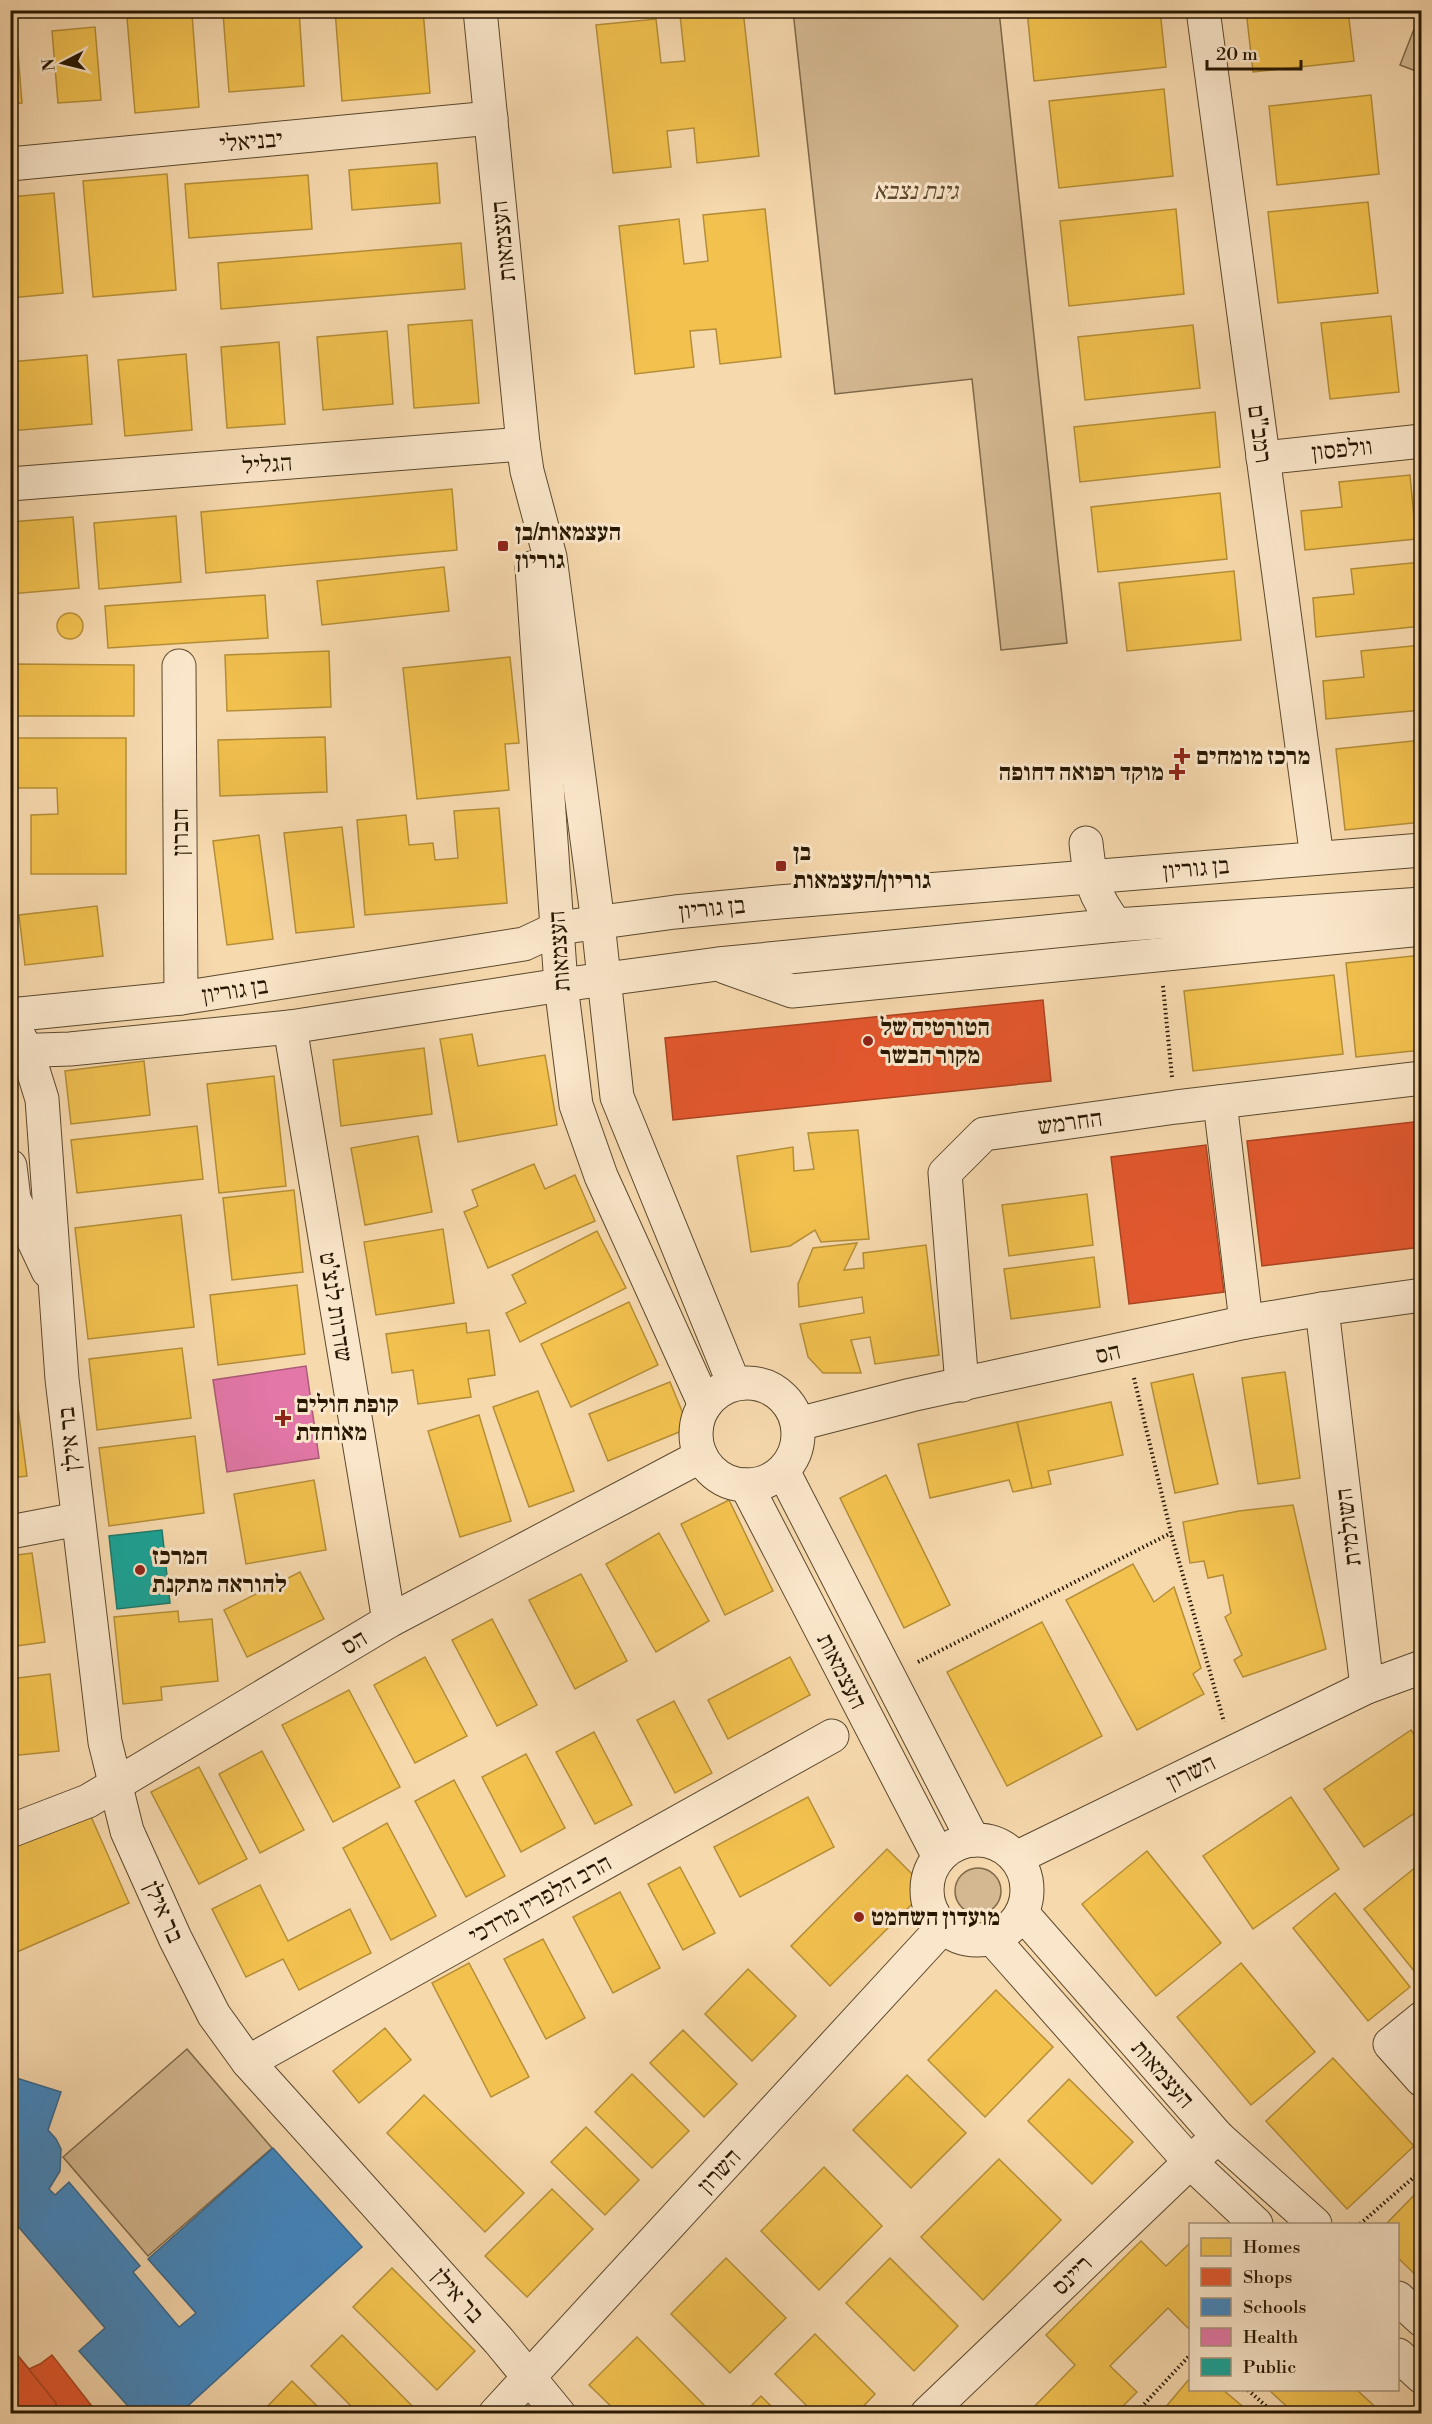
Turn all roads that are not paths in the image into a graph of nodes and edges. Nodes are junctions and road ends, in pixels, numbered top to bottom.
1 (480, 10) edge
2 (1203, 10) edge
3 (491, 118) junction
4 (10, 164) edge
5 (1422, 441) edge
6 (525, 457) junction
7 (1263, 458) junction
8 (10, 484) edge
9 (179, 666) dead end
10 (1422, 850) edge
11 (1317, 858) junction
12 (1090, 877) junction
13 (1057, 880) junction
14 (1422, 904) edge
15 (598, 923) junction
16 (1116, 925) junction
17 (558, 928) junction
18 (1422, 929) edge
19 (718, 964) junction
20 (603, 980) junction
21 (561, 985) junction
22 (181, 998) junction
23 (10, 1015) edge
24 (10, 1020) edge
25 (290, 1027) junction
26 (19, 1051) edge
27 (1422, 1078) edge
28 (1220, 1102) junction
29 (10, 1166) edge
30 (54, 1284) junction
31 (1422, 1295) edge
32 (1322, 1309) junction
33 (1246, 1322) junction
34 (734, 1384) junction
35 (962, 1385) junction
36 (705, 1405) junction
37 (798, 1424) junction
38 (701, 1456) junction
39 (783, 1471) junction
40 (746, 1485) junction
41 (78, 1519) junction
42 (10, 1532) edge
43 (389, 1621) junction
44 (1422, 1667) edge
45 (1367, 1688) junction
46 (832, 1736) dead end
47 (116, 1785) junction
48 (10, 1830) edge
49 (973, 1840) junction
50 (939, 1857) junction
51 (1016, 1857) junction
52 (1022, 1913) junction
53 (943, 1927) junction
54 (992, 1938) junction
55 (1422, 2018) edge
56 (248, 2062) junction
57 (1422, 2080) edge
58 (1218, 2138) junction
59 (1190, 2162) junction
60 (1255, 2223) edge
61 (1315, 2223) edge
62 (1399, 2299) edge
63 (1422, 2320) edge
64 (1399, 2356) edge
65 (1422, 2377) edge
66 (529, 2378) junction
67 (495, 2414) edge
68 (559, 2414) edge
69 (927, 2414) edge

1 - 3 street, העצמאות
2 - 7 street, רמב"ם
3 - 4 street, יבניאלי
3 - 6 street, העצמאות
5 - 7 street, וולפסון
6 - 8 street, הגליל
6 - 15 street, העצמאות
6 - 17 street, העצמאות
7 - 11 street, רמב"ם
9 - 22 street, חברון
10 - 11 street, בן גוריון
11 - 12 street, בן גוריון
12 - 13 street, בן גוריון
12 - 13 street
12 - 16 street
13 - 15 street, בן גוריון
14 - 16 street, בן גוריון
15 - 17 street, בן גוריון
15 - 20 street, העצמאות
16 - 19 street, בן גוריון
17 - 21 street, העצמאות
17 - 22 street, בן גוריון
18 - 19 street
19 - 20 street, בן גוריון
20 - 21 street, בן גוריון
20 - 34 street, העצמאות
21 - 25 street, בן גוריון
21 - 36 street, העצמאות
22 - 23 street, בן גוריון
24 - 26 street, בר אילן
25 - 26 street, בן גוריון
25 - 43 street, שדרות לנצ'ט
26 - 30 street, בר אילן
27 - 28 street, החרמש
28 - 33 street
28 - 35 street, החרמש
29 - 30 street, בר אילן
30 - 41 street, בר אילן
31 - 32 street, הס
32 - 33 street, הס
32 - 45 street, השולמית
33 - 35 street, הס
34 - 36 street
34 - 37 street
35 - 37 street, הס
36 - 38 street
37 - 39 street
38 - 40 street
38 - 43 street, הס
39 - 40 street
39 - 49 street, העצמאות
40 - 50 street, העצמאות
41 - 42 street
41 - 47 street, בר אילן
43 - 47 street, הס
44 - 45 street
45 - 51 street, השרון
46 - 56 street, הרב הלפרין מרדכי
47 - 48 street, הס
47 - 56 street, בר אילן
49 - 50 street
49 - 51 street
50 - 53 street
51 - 52 street
52 - 54 street
52 - 58 street, העצמאות
53 - 54 street
53 - 66 street, השרון
54 - 59 street, העצמאות
55 - 57 street
56 - 66 street, בר אילן
58 - 59 street, ריינס
58 - 61 street, העצמאות
59 - 60 street, העצמאות
59 - 69 street, ריינס
62 - 63 street
64 - 65 street
66 - 67 street, השרון
66 - 68 street, בר אילן

